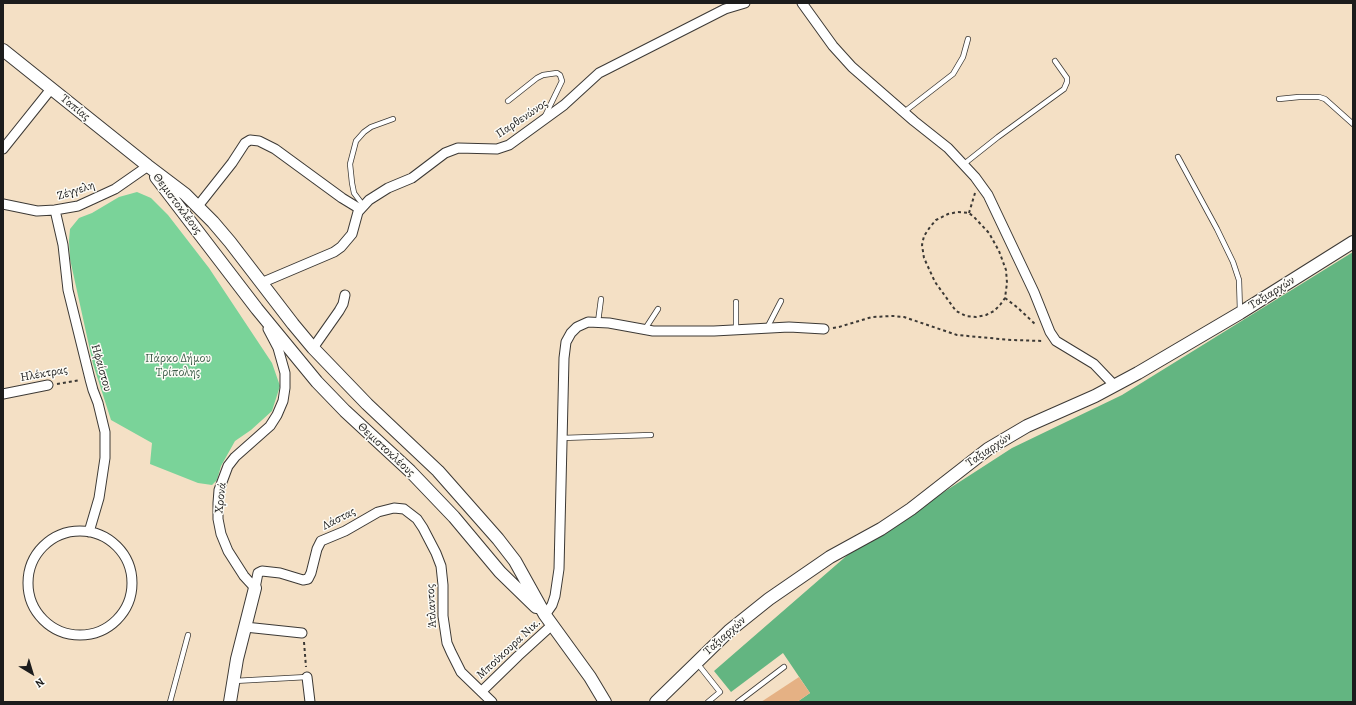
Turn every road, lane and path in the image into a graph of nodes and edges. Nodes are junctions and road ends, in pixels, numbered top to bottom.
1 (745, 3) edge
2 (802, 3) edge
3 (968, 39) dead end
4 (3, 50) edge
5 (1055, 61) dead end
6 (52, 89) junction
7 (1279, 99) dead end
8 (508, 101) dead end
9 (904, 112) junction
10 (393, 119) dead end
11 (542, 121) junction
12 (1353, 124) edge
13 (3, 149) edge
14 (1178, 157) dead end
15 (964, 164) junction
16 (148, 166) junction
17 (979, 182) junction
18 (3, 204) edge
19 (198, 206) junction
20 (362, 207) junction
21 (55, 210) junction
22 (969, 213) junction
23 (1353, 242) edge
24 (261, 283) junction
25 (345, 295) dead end
26 (1005, 298) junction
27 (601, 299) dead end
28 (781, 301) dead end
29 (736, 302) dead end
30 (257, 309) junction
31 (658, 309) dead end
32 (1240, 313) junction
33 (598, 322) junction
34 (1036, 326) dead end
35 (768, 328) junction
36 (736, 329) junction
37 (824, 329) joint
38 (644, 330) junction
39 (1056, 341) junction
40 (313, 348) junction
41 (90, 379) junction
42 (48, 385) joint
43 (1115, 386) junction
44 (3, 394) edge
45 (651, 435) dead end
46 (562, 438) junction
47 (401, 508) joint
48 (89, 532) junction
49 (255, 588) junction
50 (549, 620) junction
51 (245, 627) junction
52 (302, 633) joint
53 (188, 635) dead end
54 (697, 663) junction
55 (784, 667) dead end
56 (306, 676) junction
57 (233, 681) junction
58 (482, 692) junction
59 (170, 702) edge
60 (230, 702) edge
61 (310, 702) edge
62 (492, 702) edge
63 (606, 702) edge
64 (656, 702) edge
65 (709, 702) edge
66 (738, 702) edge

1 - 11 street, Παρθενώνος
2 - 9 street
3 - 9 lane
4 - 6 street, Ταπίας
5 - 15 lane
6 - 13 street
6 - 16 street, Ταπίας
7 - 12 lane
8 - 11 lane
9 - 15 street
10 - 20 lane
11 - 20 street, Παρθενώνος
14 - 32 lane
15 - 17 street
16 - 19 street, Θεμιστοκλέους
16 - 21 street, Ζέγγελη
16 - 30 street, Θεμιστοκλέους
17 - 22 path
17 - 39 street
18 - 21 street, Ζέγγελη
19 - 20 street
19 - 24 street, Θεμιστοκλέους
20 - 24 street
21 - 41 street, Ηφαίστου
22 - 26 path
22 - 26 path
23 - 32 street, Ταξιαρχών
24 - 40 street, Θεμιστοκλέους
25 - 40 street
26 - 34 path
27 - 33 lane
28 - 35 lane
29 - 36 lane
30 - 49 street, Χρονά
30 - 50 street, Θεμιστοκλέους
31 - 38 lane
32 - 43 street, Ταξιαρχών
33 - 38 street
33 - 46 street, Μπούκουρα Νικ.
35 - 36 street
35 - 37 street
36 - 38 street
37 - 39 path
39 - 43 street
40 - 50 street, Θεμιστοκλέους
41 - 42 path, Ηλέκτρας
41 - 48 street, Ηφαίστου
42 - 44 street, Ηλέκτρας
43 - 54 street, Ταξιαρχών
45 - 46 lane
46 - 50 street, Μπούκουρα Νικ.
47 - 49 street, Λάστας
47 - 58 street, Άτλαντος
48 - 48 street
49 - 51 street
50 - 58 street, Μπούκουρα Νικ.
50 - 63 street, Θεμιστοκλέους
51 - 52 street
51 - 57 street
52 - 56 path
53 - 59 lane
54 - 64 street, Ταξιαρχών
54 - 65 lane
55 - 66 lane
56 - 57 lane
56 - 61 street
57 - 60 street
58 - 62 street, Άτλαντος

